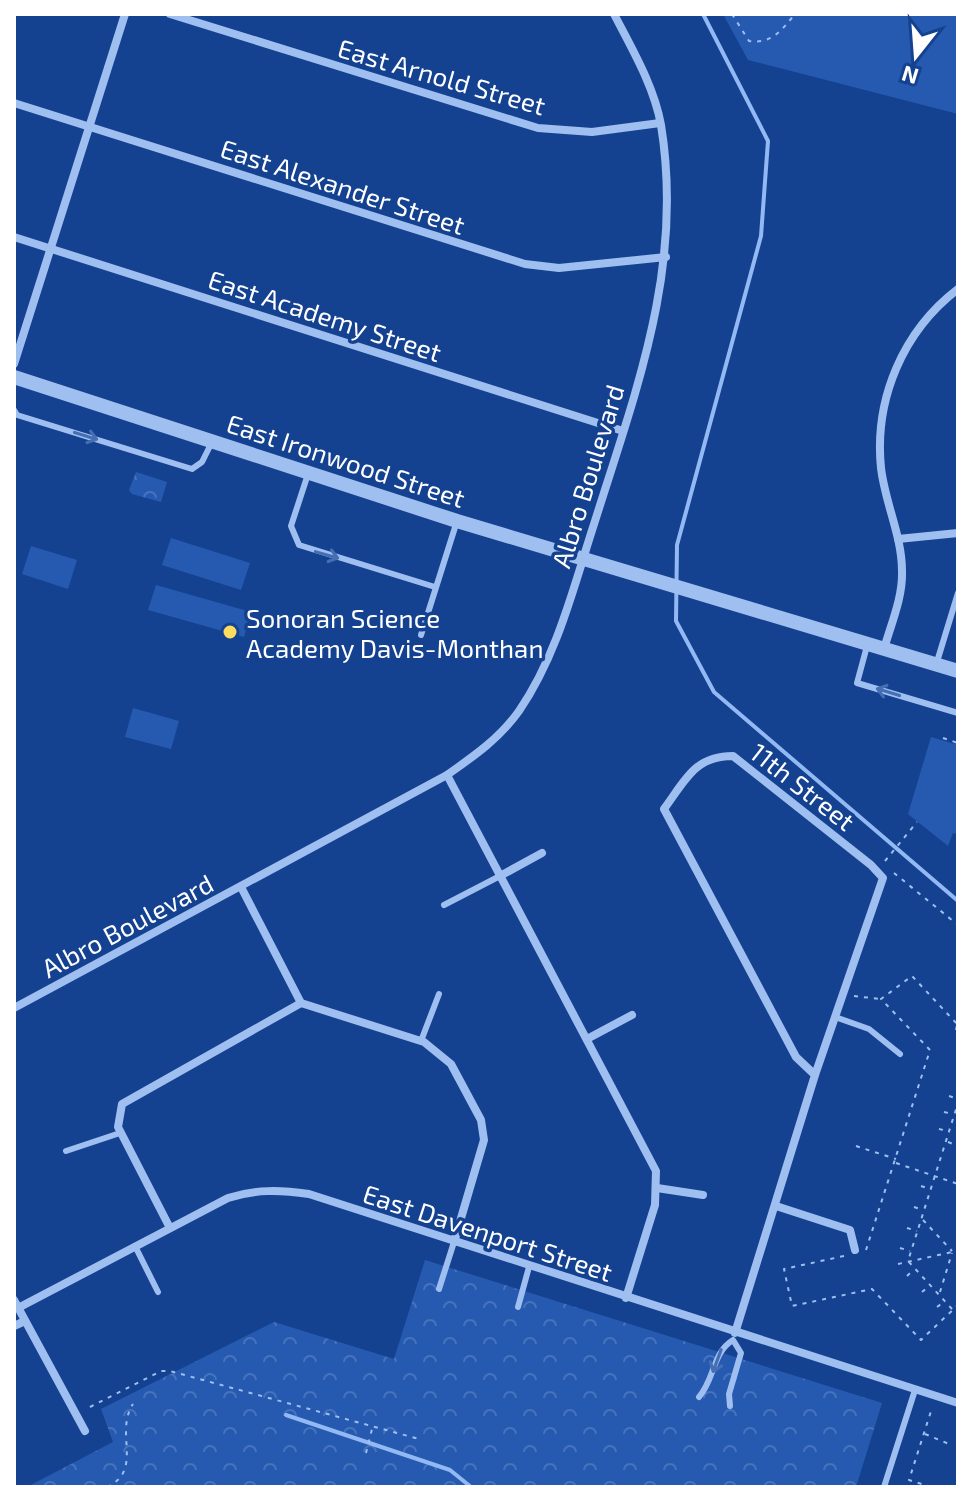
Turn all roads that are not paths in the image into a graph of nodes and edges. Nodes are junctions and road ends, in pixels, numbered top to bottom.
1 (125, 14) edge
2 (170, 14) edge
3 (614, 14) edge
4 (14, 103) edge
5 (660, 123) junction
6 (89, 127) junction
7 (14, 237) edge
8 (52, 249) junction
9 (666, 257) junction
10 (958, 289) edge
11 (14, 364) edge
12 (14, 377) edge
13 (14, 410) edge
14 (623, 431) junction
15 (212, 442) junction
16 (308, 474) junction
17 (457, 521) junction
18 (958, 533) edge
19 (898, 539) junction
20 (583, 558) junction
21 (435, 587) junction
22 (958, 593) edge
23 (955, 610) edge
24 (421, 635) dead end
25 (868, 644) junction
26 (884, 649) junction
27 (936, 665) junction
28 (958, 671) edge
29 (958, 713) edge
30 (447, 775) junction
31 (542, 853) dead end
32 (500, 876) junction
33 (241, 887) junction
34 (444, 905) dead end
35 (439, 994) dead end
36 (301, 1003) junction
37 (14, 1008) edge
38 (632, 1015) dead end
39 (835, 1017) junction
40 (587, 1039) junction
41 (421, 1041) junction
42 (900, 1054) dead end
43 (815, 1075) junction
44 (120, 1133) junction
45 (66, 1151) dead end
46 (657, 1188) junction
47 (703, 1195) dead end
48 (776, 1206) junction
49 (170, 1228) junction
50 (454, 1242) junction
51 (135, 1246) junction
52 (855, 1250) dead end
53 (529, 1267) junction
54 (439, 1289) dead end
55 (158, 1292) dead end
56 (626, 1298) junction
57 (16, 1304) edge
58 (518, 1307) dead end
59 (25, 1321) junction
60 (14, 1326) edge
61 (734, 1337) junction
62 (915, 1390) junction
63 (699, 1397) dead end
64 (958, 1403) edge
65 (730, 1406) dead end
66 (85, 1431) dead end
67 (884, 1487) edge

1 - 6 street
2 - 5 street, East Arnold Street
3 - 5 street, Albro Boulevard
4 - 6 street, East Alexander Street
5 - 9 street, Albro Boulevard
6 - 8 street
6 - 9 street, East Alexander Street
7 - 8 street, East Academy Street
8 - 11 street
8 - 14 street, East Academy Street
9 - 14 street, Albro Boulevard
10 - 19 street
12 - 15 street, East Ironwood Street
13 -> 15 lane
14 - 20 street, Albro Boulevard
15 - 16 street, East Ironwood Street
16 - 17 street, East Ironwood Street
16 -> 21 lane
17 - 20 street, East Ironwood Street
17 - 21 lane
18 - 19 street
19 - 26 street
20 - 25 street, East Ironwood Street
20 - 30 street, Albro Boulevard
21 - 24 lane
22 - 23 lane
23 - 27 lane
25 - 26 street
29 -> 25 lane
26 - 27 street
27 - 28 street
30 - 32 street
30 - 33 street, Albro Boulevard
31 - 32 street
32 - 34 lane
32 - 40 street
33 - 36 street
33 - 37 street, Albro Boulevard
35 - 41 lane
36 - 41 street
36 - 44 street
38 - 40 street
39 - 42 lane
39 - 43 street, 11th Street
39 - 43 street, 11th Street
40 - 46 street
41 - 50 street
43 - 48 street, 11th Street
44 - 45 lane
44 - 49 street
46 - 47 street
46 - 56 street
48 - 52 street
48 - 61 street, 11th Street
49 - 50 street, East Davenport Street
49 - 51 street, East Davenport Street
50 - 53 street, East Davenport Street
50 - 54 lane
51 - 55 lane
51 - 57 street, East Davenport Street
53 - 56 street, East Davenport Street
53 - 58 lane
56 - 61 street, East Davenport Street
57 - 59 street
59 - 60 street
59 - 66 street
61 - 62 street, East Davenport Street
61 -> 63 lane
61 - 65 lane
62 - 64 street, East Davenport Street
62 - 67 lane

